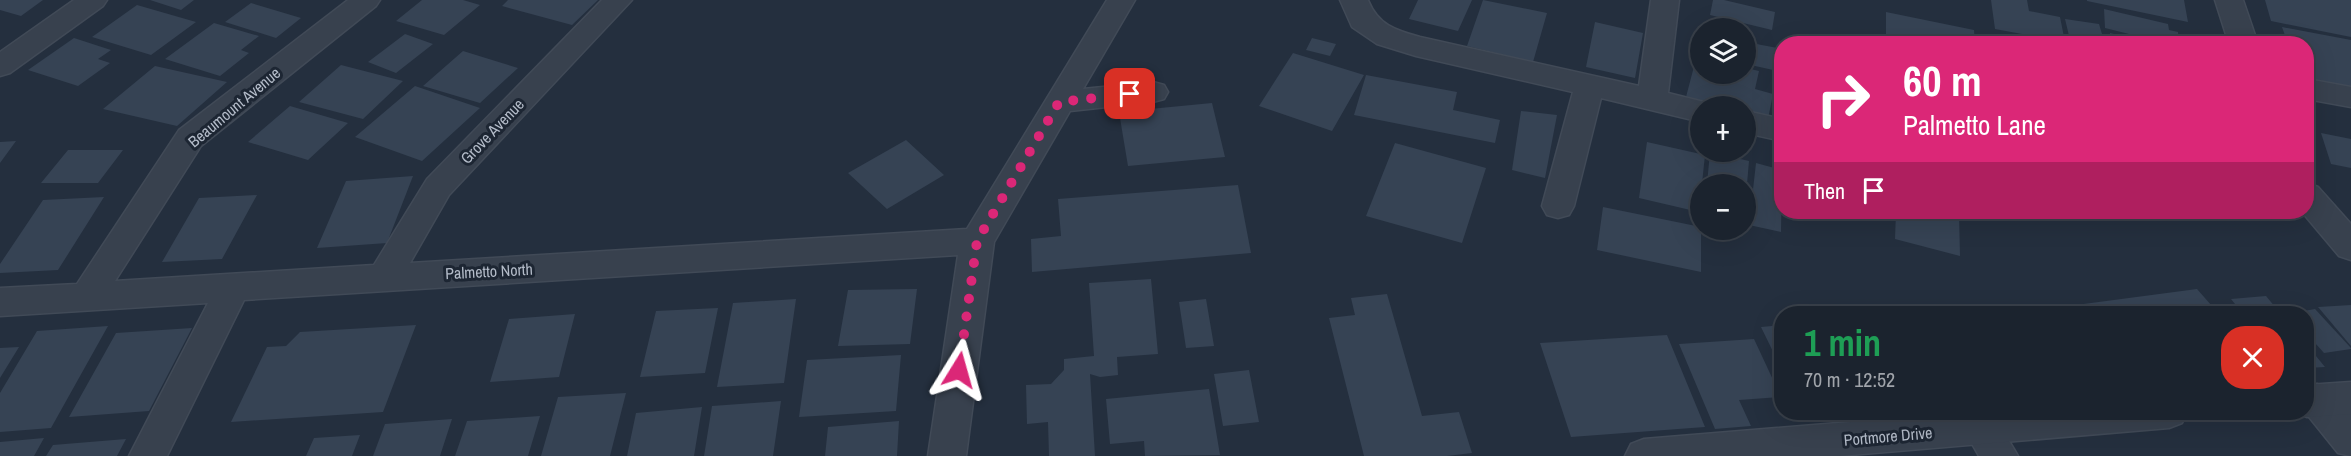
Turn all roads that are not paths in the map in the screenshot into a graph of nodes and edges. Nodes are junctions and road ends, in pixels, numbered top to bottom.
1 (93, 0) edge
2 (366, 0) edge
3 (618, 0) edge
4 (1121, 0) edge
5 (1354, 0) edge
6 (1665, 0) edge
7 (2229, 0) edge
8 (2241, 36) edge
9 (0, 66) edge
10 (1589, 86) junction
11 (2314, 90) edge
12 (1154, 92) dead end
13 (2351, 97) edge
14 (1652, 100) junction
15 (1059, 102) junction
16 (1690, 109) edge
17 (1756, 124) edge
18 (1774, 128) edge
19 (2314, 203) edge
20 (1558, 206) dead end
21 (977, 241) junction
22 (2351, 247) edge
23 (385, 277) junction
24 (233, 287) junction
25 (87, 296) junction
26 (0, 302) edge
27 (2325, 400) edge
28 (2122, 420) edge
29 (2351, 441) edge
30 (1991, 442) edge
31 (148, 456) edge
32 (947, 456) edge
33 (1644, 456) edge

1 - 9 street
2 - 25 street, Beaumount Avenue
3 - 23 street, Grove Avenue
4 - 15 street
5 - 10 street
6 - 14 street
7 - 8 street
10 - 14 street
10 - 20 street
11 - 13 street
12 - 15 street
14 - 16 street
15 - 21 street
17 - 18 street
19 - 22 street
21 - 23 street, Palmetto North
21 - 32 street
23 - 24 street, Palmetto North
24 - 25 street, Palmetto North
24 - 31 street
25 - 26 street, Palmetto North
27 - 29 street
28 - 30 street, Portmore Drive
30 - 33 street, Portmore Drive

